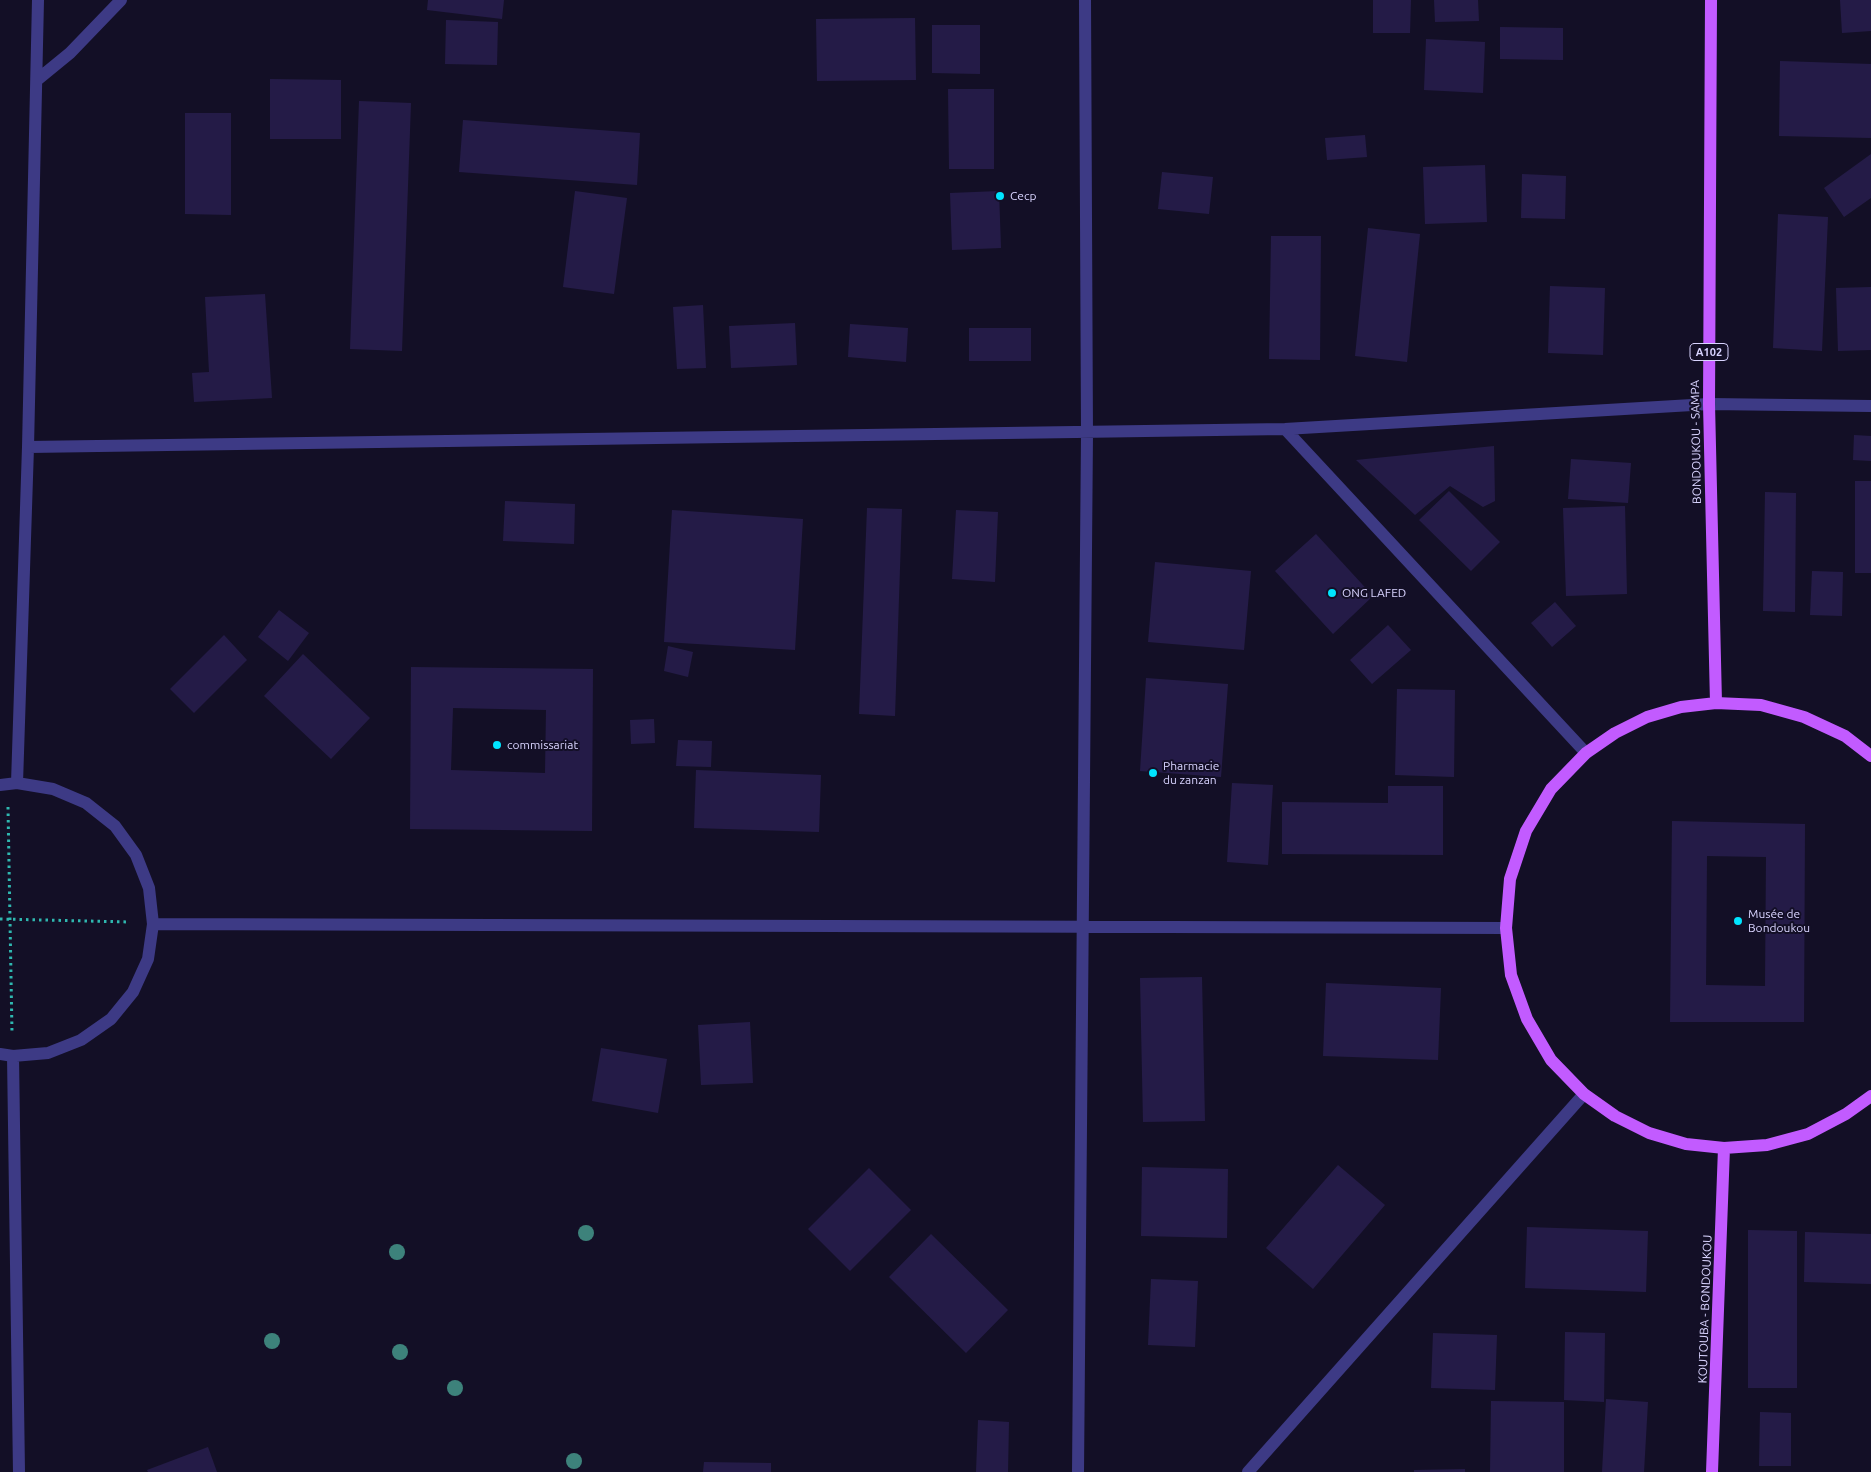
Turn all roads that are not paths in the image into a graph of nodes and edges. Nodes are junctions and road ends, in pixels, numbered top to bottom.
1 (38, 0) edge
2 (121, 0) edge
3 (1085, 0) edge
4 (1711, 0) edge
5 (38, 80) junction
6 (1708, 404) junction
7 (1871, 406) edge
8 (1285, 429) junction
9 (1087, 434) junction
10 (28, 447) junction
11 (1716, 703) junction
12 (1586, 753) junction
13 (1871, 756) edge
14 (17, 783) junction
15 (0, 785) edge
16 (153, 924) junction
17 (1083, 927) junction
18 (1506, 928) junction
19 (6, 1055) edge
20 (1584, 1094) junction
21 (1871, 1096) edge
22 (1724, 1148) junction
23 (19, 1472) edge
24 (1078, 1472) edge
25 (1248, 1472) edge
26 (1712, 1472) edge

1 - 5 street
2 - 5 street
3 - 9 street
4 - 6 main road, BONDOUKOU - SAMPA / A102
5 - 10 street
6 - 7 street
6 - 8 street
6 - 11 main road, BONDOUKOU - SAMPA / A102
8 - 9 street
8 - 12 street
9 - 10 street
9 - 17 street
10 - 14 street
11 - 12 main road
11 - 13 main road
12 - 18 main road
14 - 15 street
14 - 16 street
16 - 17 street
16 - 19 street
17 - 18 street
17 - 24 street
18 - 20 main road
19 - 23 street
20 - 22 main road
20 - 25 street
21 - 22 main road
22 - 26 main road, KOUTOUBA - BONDOUKOU

